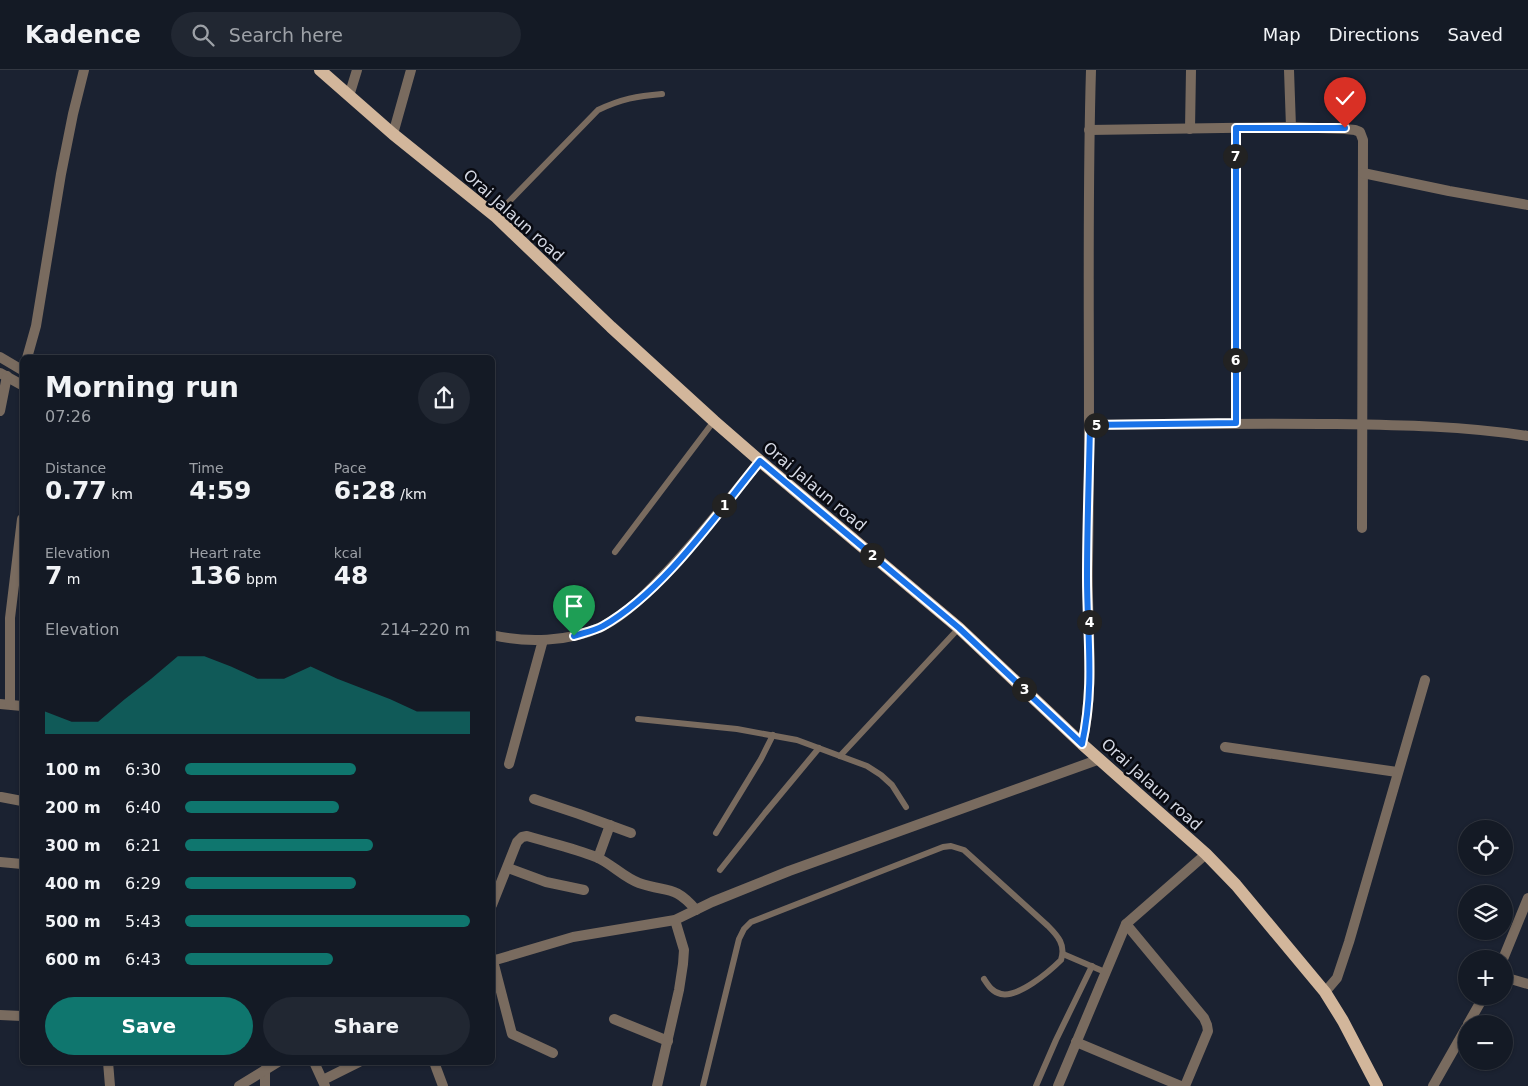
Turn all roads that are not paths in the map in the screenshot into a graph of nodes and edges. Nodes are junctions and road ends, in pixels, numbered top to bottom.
1 (84, 70) edge
2 (320, 70) edge
3 (357, 70) edge
4 (410, 70) edge
5 (1090, 70) edge
6 (1191, 70) edge
7 (1289, 70) edge
8 (662, 94) dead end
9 (349, 96) junction
10 (1291, 127) junction
11 (1236, 128) junction
12 (1190, 129) junction
13 (1089, 130) junction
14 (393, 134) junction
15 (1363, 173) junction
16 (1528, 204) edge
17 (495, 216) junction
18 (28, 355) edge
19 (0, 357) edge
20 (20, 369) edge
21 (3, 374) edge
22 (20, 384) edge
23 (0, 411) edge
24 (714, 421) junction
25 (1236, 423) junction
26 (1362, 424) junction
27 (1090, 425) junction
28 (1528, 436) edge
29 (760, 461) junction
30 (1362, 528) dead end
31 (20, 536) edge
32 (615, 552) dead end
33 (959, 628) junction
34 (495, 637) edge
35 (543, 640) junction
36 (1424, 680) dead end
37 (5, 704) edge
38 (20, 706) edge
39 (638, 720) dead end
40 (773, 735) junction
41 (1082, 744) junction
42 (1225, 747) dead end
43 (819, 748) junction
44 (840, 756) junction
45 (1100, 759) junction
46 (510, 764) dead end
47 (1397, 772) junction
48 (1, 797) edge
49 (534, 799) dead end
50 (20, 801) edge
51 (906, 807) dead end
52 (610, 825) junction
53 (631, 833) dead end
54 (716, 834) dead end
55 (1206, 854) junction
56 (598, 858) junction
57 (0, 862) edge
58 (20, 864) edge
59 (508, 868) junction
60 (720, 870) dead end
61 (584, 890) dead end
62 (495, 898) edge
63 (1528, 898) edge
64 (696, 910) junction
65 (675, 920) junction
66 (1126, 924) junction
67 (1507, 950) edge
68 (1063, 954) junction
69 (495, 959) edge
70 (1092, 966) junction
71 (495, 968) edge
72 (1105, 972) junction
73 (984, 978) dead end
74 (1513, 979) edge
75 (1528, 984) edge
76 (1325, 992) junction
77 (0, 1015) edge
78 (20, 1016) edge
79 (614, 1019) dead end
80 (668, 1041) junction
81 (1076, 1042) junction
82 (1458, 1042) edge
83 (553, 1053) dead end
84 (108, 1065) edge
85 (273, 1065) edge
86 (315, 1065) edge
87 (354, 1065) edge
88 (435, 1065) edge
89 (265, 1070) junction
90 (324, 1083) edge
91 (110, 1086) edge
92 (239, 1086) edge
93 (265, 1086) edge
94 (443, 1086) edge
95 (657, 1086) edge
96 (702, 1086) edge
97 (1036, 1086) edge
98 (1058, 1086) edge
99 (1180, 1086) edge
100 (1185, 1086) edge
101 (1377, 1086) edge
102 (1433, 1086) edge

1 - 18 street
2 - 9 main road, Orai Jalaun road
3 - 9 street
4 - 14 street
5 - 13 street
6 - 12 street
7 - 10 street
8 - 17 lane
9 - 14 main road, Orai Jalaun road
10 - 11 street
10 - 15 street
11 - 12 street
11 - 25 street
12 - 13 street
13 - 27 street
14 - 17 main road, Orai Jalaun road
15 - 16 street
15 - 26 street
17 - 24 main road, Orai Jalaun road
19 - 20 street
21 - 22 street
21 - 23 street
24 - 29 main road, Orai Jalaun road
24 - 32 lane
25 - 26 street
25 - 27 street
26 - 28 street
26 - 30 street
27 - 41 street
29 - 33 main road, Orai Jalaun road
29 - 35 street
31 - 37 street
33 - 41 main road, Orai Jalaun road
33 - 44 lane
34 - 35 street
35 - 46 street
36 - 47 street
37 - 38 street
39 - 40 lane
40 - 43 lane
40 - 54 lane
41 - 45 main road, Orai Jalaun road
42 - 47 street
43 - 44 lane
43 - 60 lane
44 - 51 lane
45 - 55 main road, Orai Jalaun road
45 - 64 street
47 - 76 street
48 - 50 street
49 - 52 street
52 - 53 street
52 - 56 street
55 - 66 street
55 - 76 main road, Orai Jalaun road
56 - 59 street
56 - 64 street
57 - 58 street
59 - 61 street
59 - 62 street
63 - 67 street
64 - 65 street
65 - 69 street
65 - 80 street
66 - 72 street
66 - 100 street
68 - 70 lane
68 - 73 lane
68 - 96 lane
70 - 72 lane
70 - 97 lane
71 - 83 street
72 - 81 street
74 - 75 street
76 - 101 main road, Orai Jalaun road
77 - 78 street
79 - 80 street
80 - 95 street
81 - 98 street
81 - 99 street
82 - 102 street
84 - 91 street
85 - 89 street
86 - 90 street
87 - 90 street
88 - 94 street
89 - 92 street
89 - 93 street

